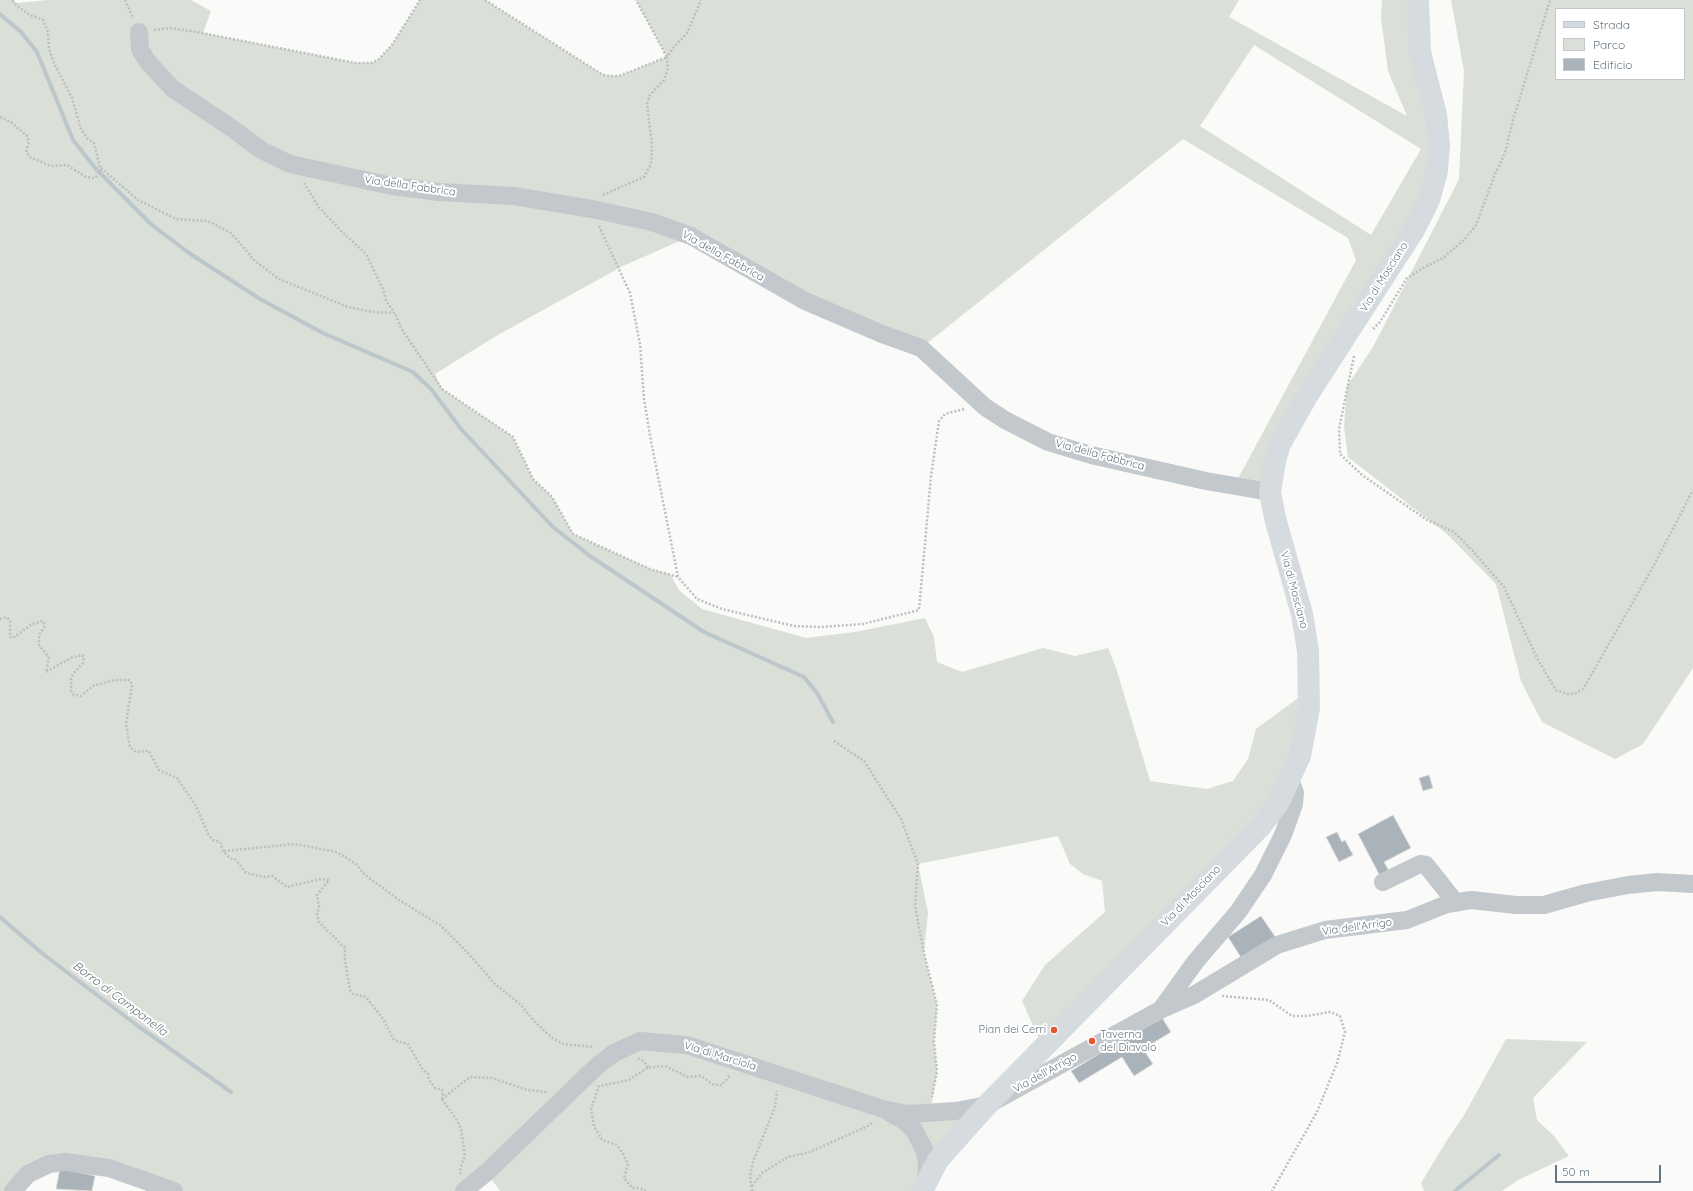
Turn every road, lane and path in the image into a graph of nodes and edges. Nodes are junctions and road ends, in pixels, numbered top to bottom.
1 (12, 0) edge
2 (125, 0) edge
3 (420, 0) edge
4 (485, 0) edge
5 (636, 0) edge
6 (701, 0) edge
7 (1418, 0) edge
8 (1550, 0) edge
9 (139, 32) junction
10 (667, 57) junction
11 (0, 117) edge
12 (290, 164) junction
13 (101, 168) junction
14 (592, 209) junction
15 (395, 313) junction
16 (1369, 332) dead end
17 (1354, 354) dead end
18 (985, 407) junction
19 (1693, 490) edge
20 (1270, 492) junction
21 (678, 577) junction
22 (0, 619) edge
23 (834, 741) dead end
24 (1290, 778) junction
25 (223, 851) junction
26 (1383, 882) dead end
27 (1693, 884) edge
28 (1456, 903) junction
29 (1194, 995) junction
30 (1162, 1009) junction
31 (614, 1053) junction
32 (738, 1062) junction
33 (779, 1074) junction
34 (566, 1096) junction
35 (442, 1100) junction
36 (987, 1105) junction
37 (883, 1109) junction
38 (930, 1114) junction
39 (752, 1186) junction
40 (924, 1186) edge
41 (470, 1190) edge
42 (13, 1191) edge
43 (174, 1191) edge
44 (646, 1191) edge
45 (752, 1191) edge
46 (1272, 1191) edge

1 - 13 path
2 - 9 path
3 - 9 path
4 - 10 path
5 - 10 path
6 - 10 path
7 - 20 main road, Via di Mosciano
8 - 16 path
9 - 12 street, Via della Fabbrica
10 - 14 path
11 - 13 path
12 - 14 street, Via della Fabbrica
12 - 15 path
13 - 15 path
14 - 18 street, Via della Fabbrica
14 - 21 path
15 - 21 path
17 - 19 path
18 - 20 street, Via della Fabbrica
18 - 21 path
20 - 24 main road, Via di Mosciano
22 - 25 path
23 - 38 path
24 - 30 street
24 - 36 main road, Via di Mosciano
25 - 31 path
25 - 35 path
26 - 28 street
27 - 28 street, Via dell'Arrigo
28 - 29 street, Via dell'Arrigo
29 - 30 street, Via dell'Arrigo
29 - 46 path
30 - 36 street, Via dell'Arrigo
31 - 32 street, Via di Marciola
31 - 34 street, Via di Marciola
32 - 33 street, Via di Marciola
32 - 44 path
33 - 37 street, Via di Marciola
33 - 39 path
34 - 35 path
34 - 41 street, Via di Marciola
35 - 41 path
36 - 38 street, Via di Marciola
36 - 40 main road, Via di Mosciano
37 - 38 street, Via di Marciola
37 - 39 path
37 - 40 street, Via di Marciola
39 - 45 path
42 - 43 street

